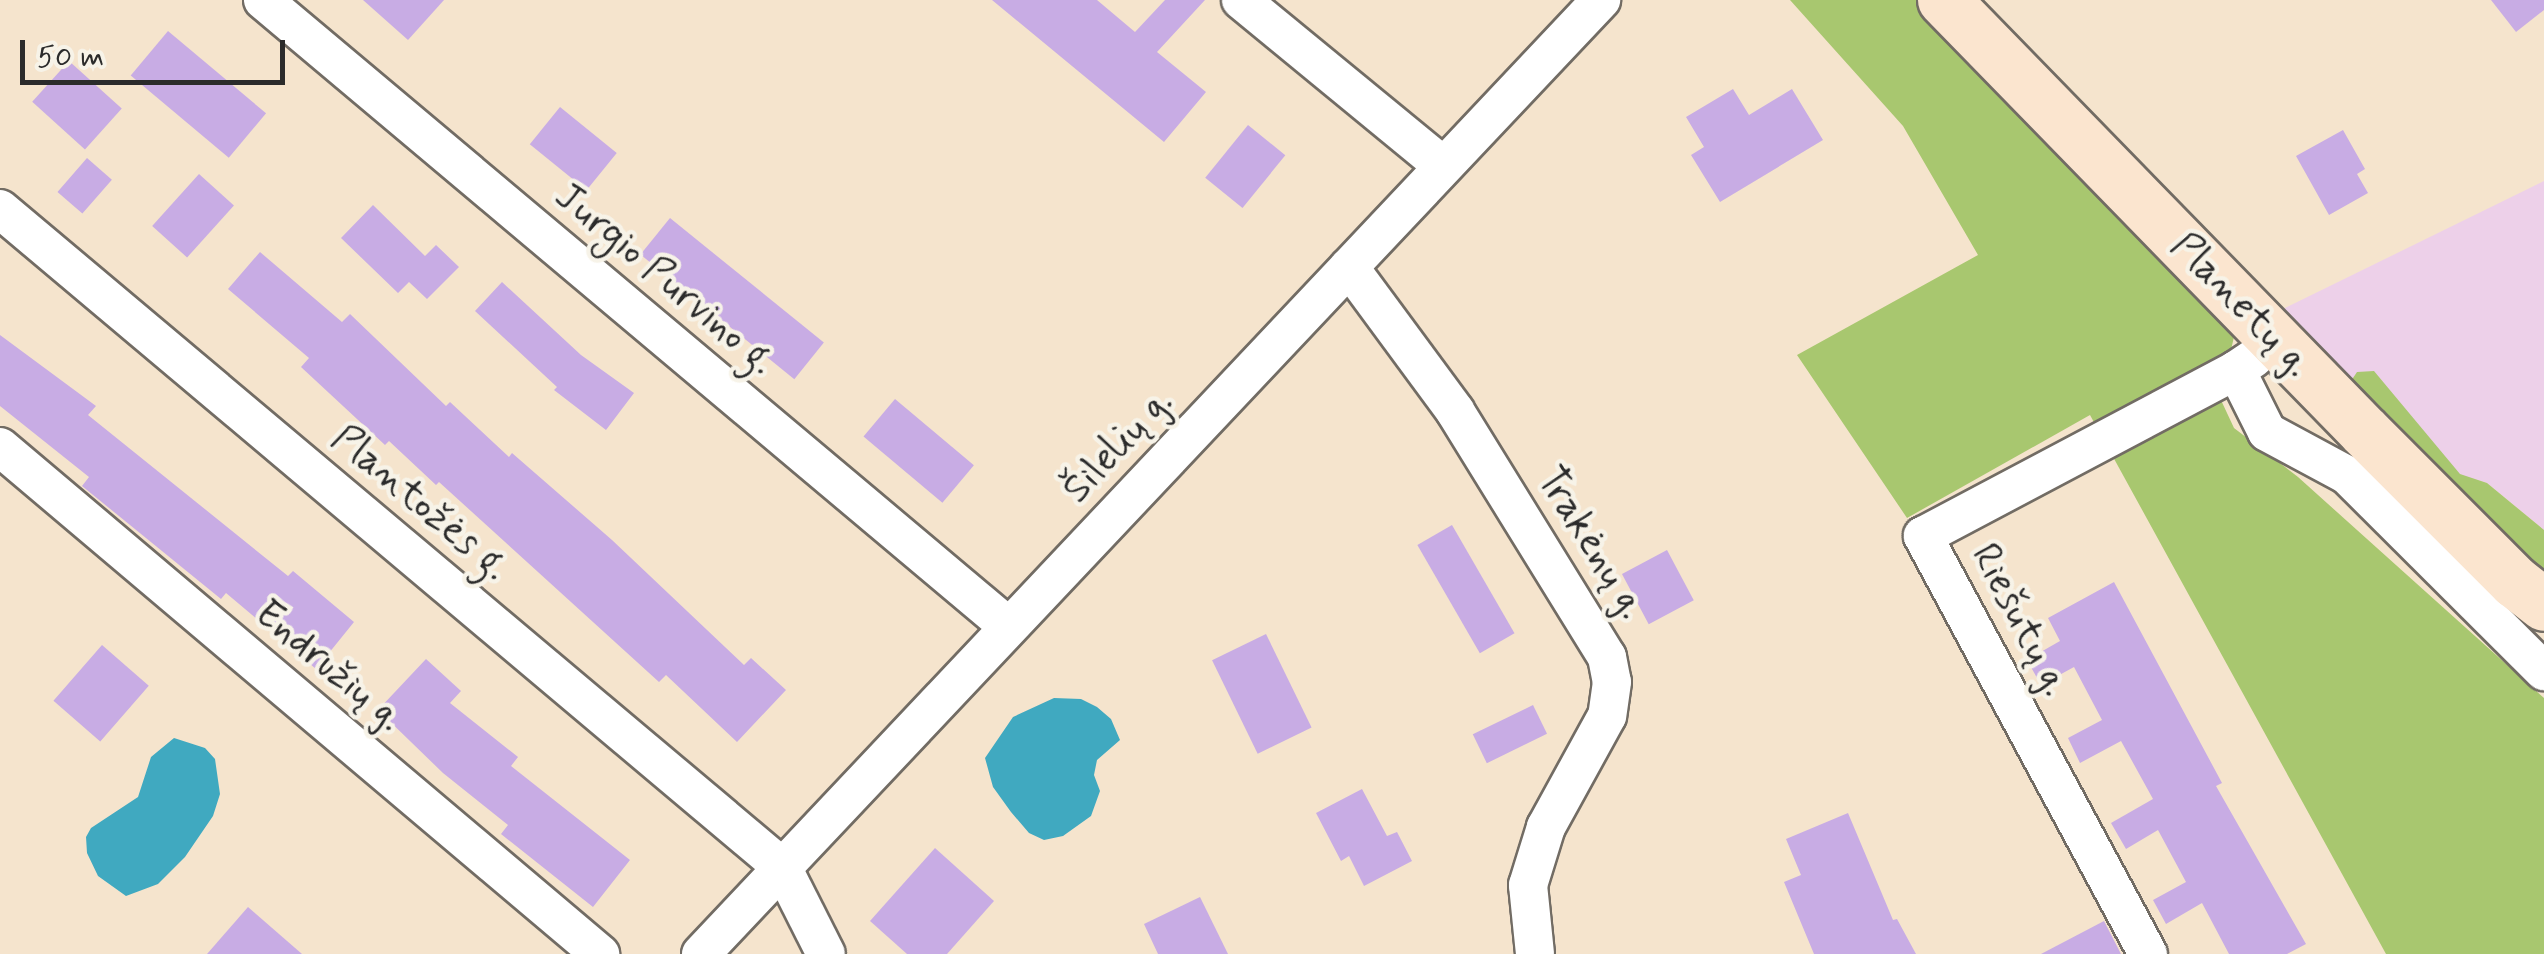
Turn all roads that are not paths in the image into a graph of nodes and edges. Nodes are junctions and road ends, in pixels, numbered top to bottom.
1 (263, 0) edge
2 (1241, 0) edge
3 (1601, 0) edge
4 (1944, 0) edge
5 (1444, 166) junction
6 (0, 208) edge
7 (1349, 266) junction
8 (2257, 356) junction
9 (0, 447) edge
10 (2544, 605) edge
11 (1009, 627) junction
12 (2544, 671) edge
13 (782, 867) junction
14 (600, 954) edge
15 (702, 954) edge
16 (826, 954) edge
17 (1536, 954) edge
18 (2148, 954) edge

1 - 11 street, Jurgio Purvino g.
2 - 5 street
3 - 5 street, Šilelių g.
4 - 8 main road, Planetų g.
5 - 7 street, Šilelių g.
6 - 13 street, Plantožės g.
7 - 11 street, Šilelių g.
7 - 17 street, Trakėnų g.
8 - 10 main road, Planetų g.
8 - 12 street
8 - 18 street, Riešutų g.
9 - 14 street, Endružių g.
11 - 13 street, Šilelių g.
13 - 15 street, Šilelių g.
13 - 16 street

